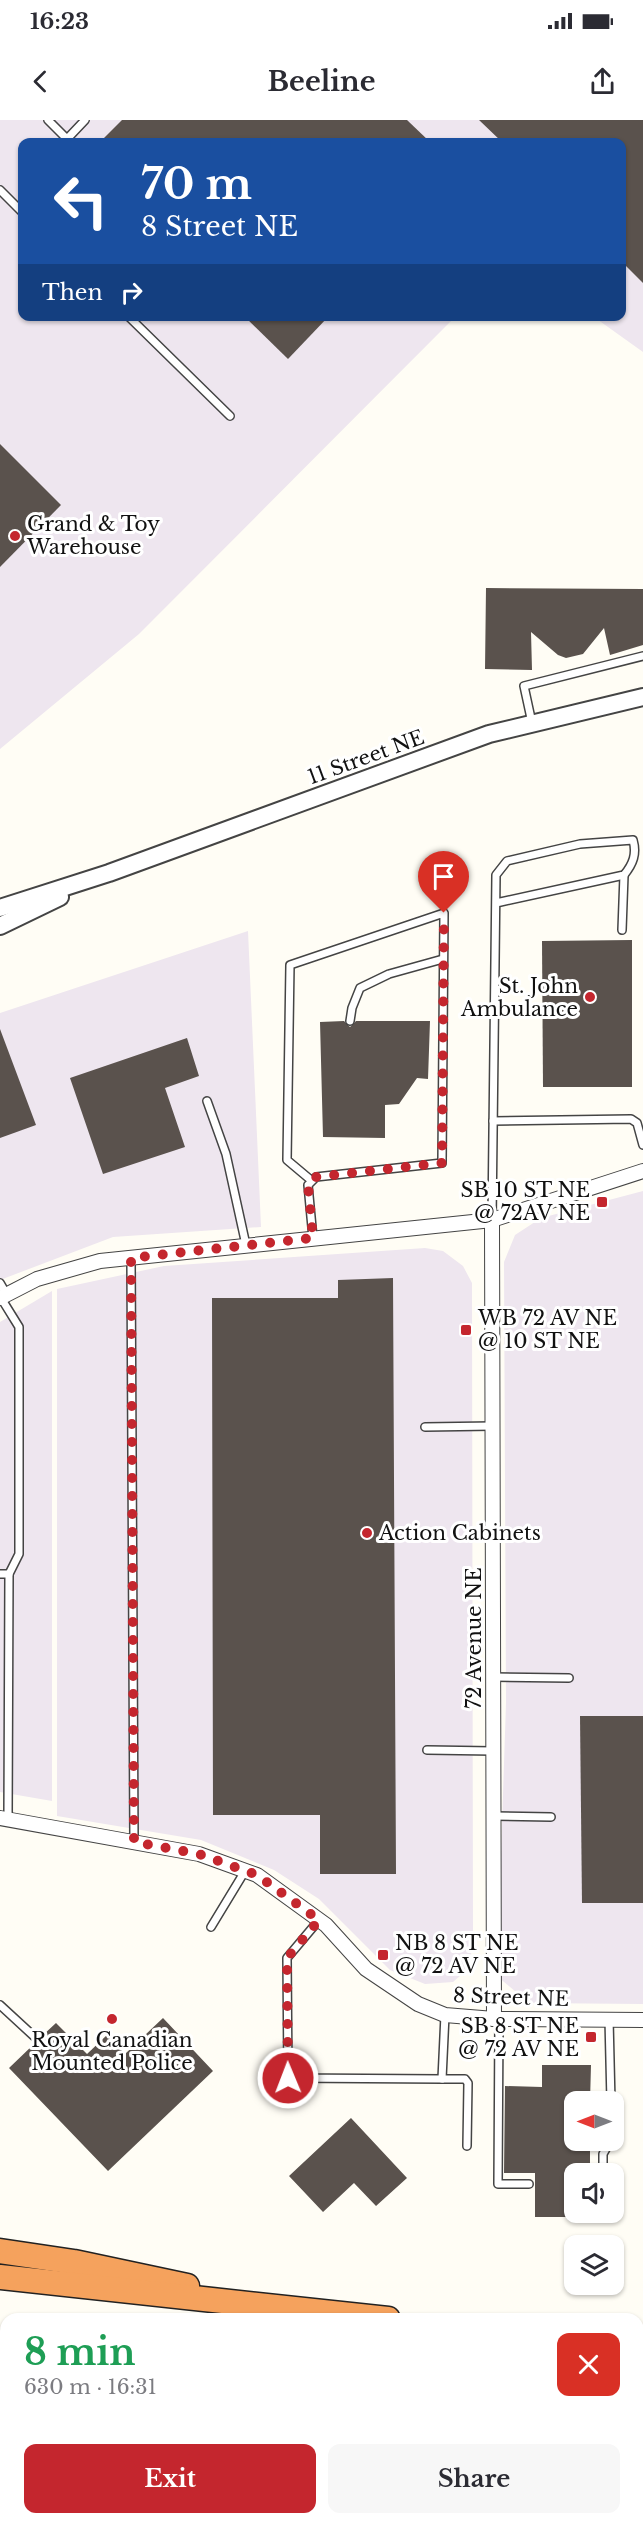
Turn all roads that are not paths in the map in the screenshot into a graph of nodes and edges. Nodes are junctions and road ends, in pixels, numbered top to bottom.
1 (48, 120) edge
2 (86, 120) edge
3 (66, 138) edge
4 (68, 138) edge
5 (0, 190) edge
6 (18, 208) edge
7 (134, 321) edge
8 (230, 416) dead end
9 (643, 656) edge
10 (643, 697) edge
11 (532, 723) junction
12 (110, 873) junction
13 (624, 875) junction
14 (496, 903) junction
15 (0, 908) edge
16 (0, 926) edge
17 (622, 930) dead end
18 (443, 959) junction
19 (350, 1021) dead end
20 (207, 1101) dead end
21 (493, 1121) junction
22 (643, 1145) edge
23 (643, 1171) edge
24 (312, 1181) junction
25 (492, 1220) junction
26 (313, 1238) junction
27 (246, 1245) junction
28 (131, 1258) junction
29 (2, 1293) edge
30 (493, 1426) junction
31 (425, 1427) dead end
32 (0, 1574) edge
33 (9, 1574) junction
34 (493, 1677) junction
35 (569, 1678) dead end
36 (427, 1750) dead end
37 (493, 1750) junction
38 (494, 1816) junction
39 (551, 1817) dead end
40 (4, 1818) edge
41 (134, 1842) junction
42 (245, 1871) junction
43 (319, 1920) junction
44 (211, 1927) dead end
45 (0, 2005) edge
46 (444, 2015) junction
47 (496, 2019) junction
48 (609, 2019) junction
49 (643, 2019) edge
50 (38, 2040) dead end
51 (442, 2079) junction
52 (610, 2091) edge
53 (467, 2146) dead end
54 (529, 2184) dead end
55 (0, 2251) edge
56 (0, 2277) edge
57 (241, 2304) junction
58 (329, 2313) edge

1 - 3 lane
2 - 4 lane
5 - 6 lane
7 - 8 lane
9 - 11 lane
10 - 11 street, 11 Street NE
11 - 12 street, 11 Street NE
12 - 15 street, 11 Street NE
12 - 16 street, 11 Street NE
13 - 14 lane
13 - 14 lane
13 - 17 lane
14 - 21 lane
18 - 19 lane
18 - 24 lane
18 - 24 lane
20 - 27 lane
21 - 22 lane
21 - 25 lane
23 - 25 street
24 - 26 lane
25 - 26 street
25 - 30 street, 72 Avenue NE
26 - 27 street
27 - 28 street
28 - 29 street
28 - 41 lane
29 - 33 lane
30 - 31 lane
30 - 34 street, 72 Avenue NE
32 - 33 lane
33 - 40 lane
34 - 35 lane
34 - 37 street, 72 Avenue NE
36 - 37 lane
37 - 38 street, 72 Avenue NE
38 - 39 lane
38 - 47 street, 72 Avenue NE
40 - 41 street, 8 Street NE
41 - 42 street, 8 Street NE
42 - 43 street, 8 Street NE
42 - 44 lane
43 - 46 street, 8 Street NE
43 - 51 lane
45 - 50 lane
46 - 47 street, 8 Street NE
46 - 51 lane
47 - 48 street, 8 Street NE
47 - 54 lane
48 - 49 street, 8 Street NE
48 - 52 lane
51 - 53 lane
55 - 57 highway
56 - 57 highway
57 - 58 highway

